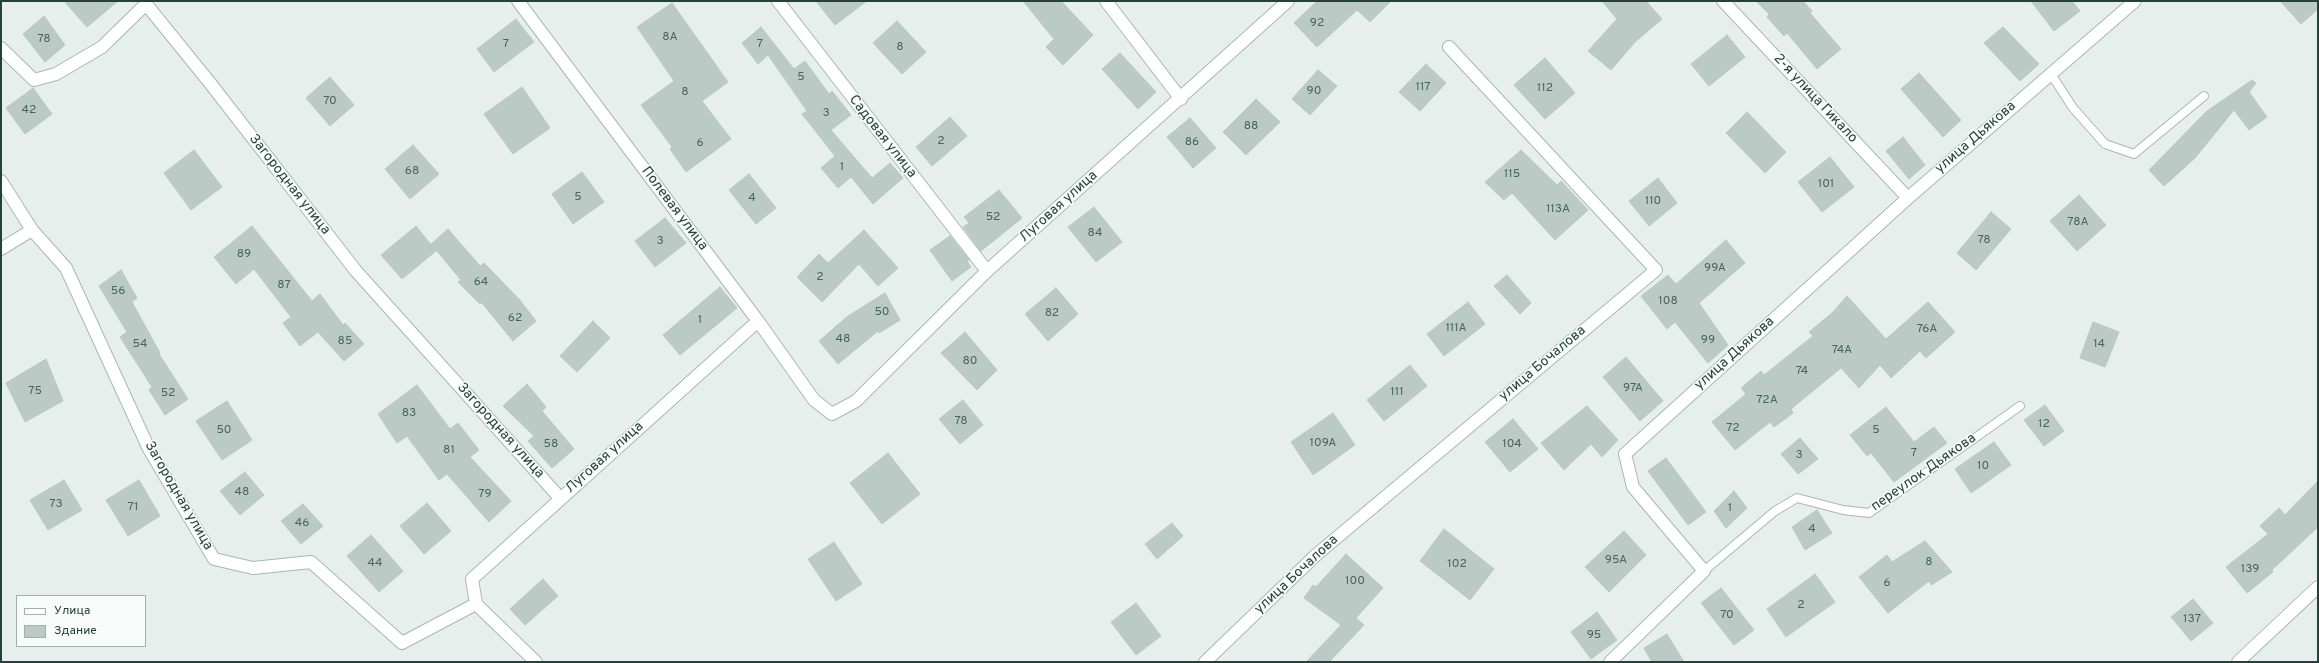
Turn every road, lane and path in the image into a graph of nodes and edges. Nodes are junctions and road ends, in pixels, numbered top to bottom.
1 (518, 1) edge
2 (778, 1) edge
3 (1106, 1) edge
4 (1288, 1) edge
5 (1723, 1) edge
6 (2135, 1) edge
7 (1449, 47) dead end
8 (1, 48) edge
9 (2051, 74) junction
10 (2204, 96) dead end
11 (1181, 99) junction
12 (1, 181) edge
13 (1908, 198) junction
14 (32, 230) junction
15 (1, 249) edge
16 (987, 272) junction
17 (758, 321) junction
18 (2020, 406) dead end
19 (832, 414) joint
20 (560, 498) junction
21 (1704, 571) junction
22 (2318, 587) edge
23 (476, 604) junction
24 (536, 662) edge
25 (1205, 662) edge
26 (1610, 662) edge
27 (2238, 662) edge

1 - 17 street, Полевая улица
2 - 16 street, Садовая улица
3 - 11 street
4 - 11 street, Луговая улица
5 - 13 street, 2-я улица Гикало
6 - 9 street, улица Дьякова
7 - 25 street, улица Бочалова
8 - 20 street, Загородная улица
9 - 10 lane
9 - 13 street, улица Дьякова
11 - 16 street, Луговая улица
12 - 14 street, Загородная улица
13 - 21 street, улица Дьякова
14 - 15 street
14 - 23 street, Загородная улица
16 - 19 street, Луговая улица
17 - 19 street, Полевая улица
17 - 20 street, Луговая улица
18 - 21 lane, переулок Дьякова
20 - 23 street, Луговая улица
21 - 26 street
22 - 27 street
23 - 24 street

